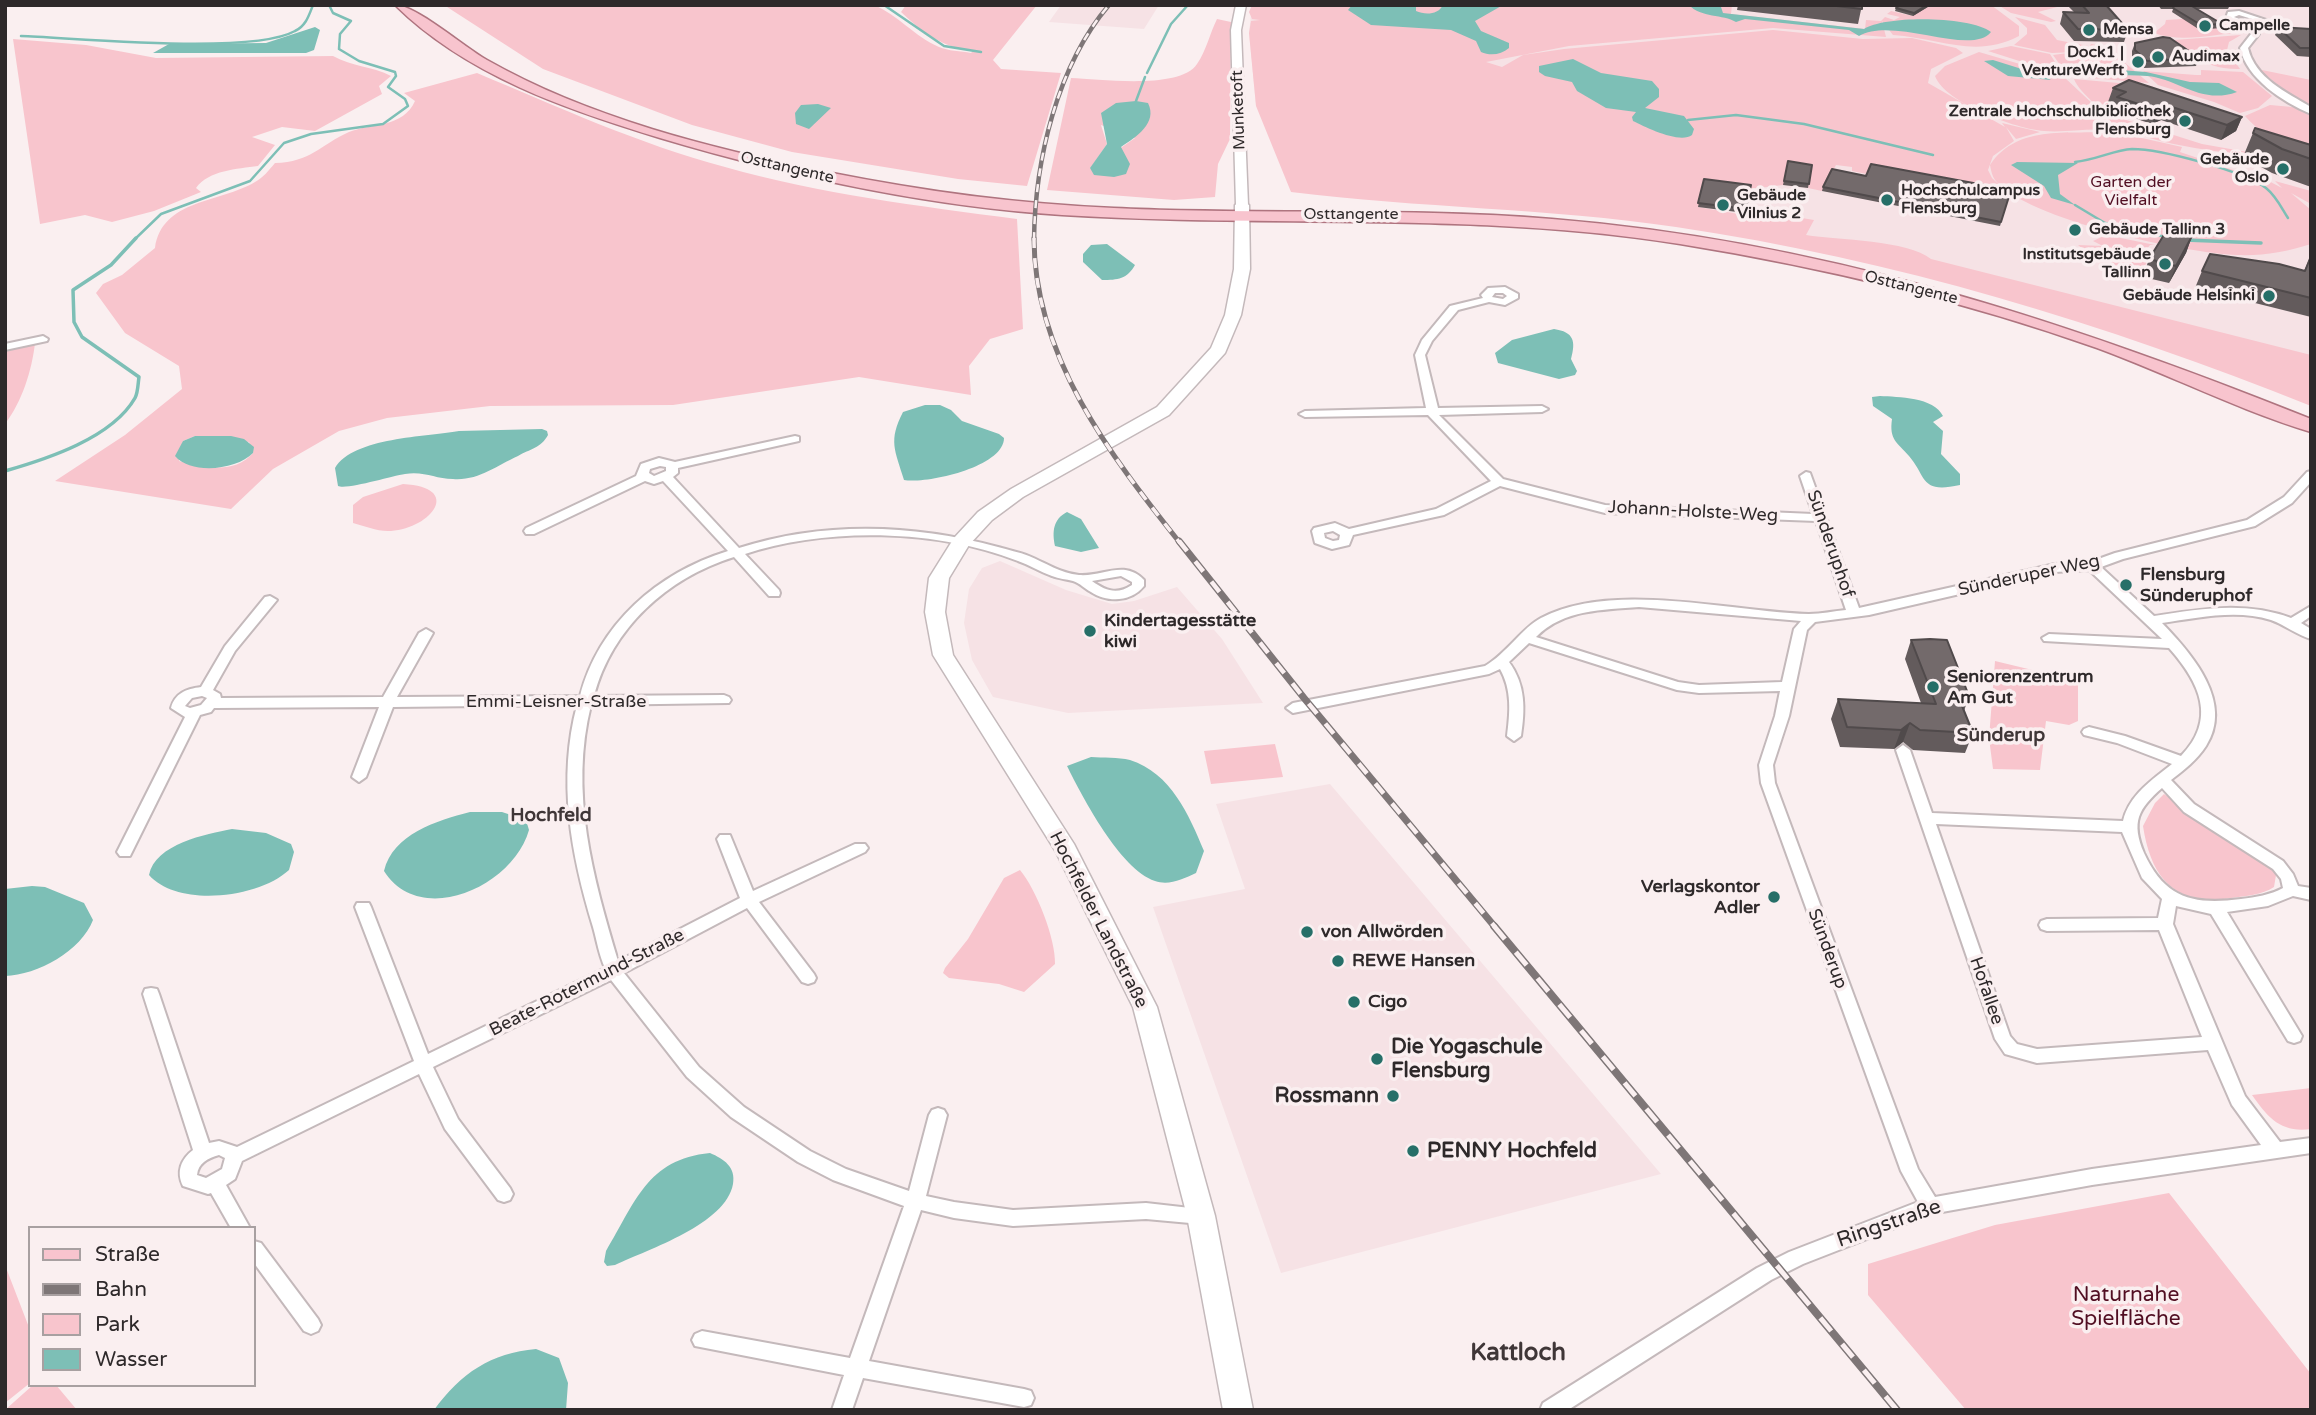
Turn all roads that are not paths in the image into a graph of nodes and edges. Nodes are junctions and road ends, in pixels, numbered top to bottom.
1 (401, 5) edge
2 (416, 5) edge
3 (1241, 5) edge
4 (2233, 5) edge
5 (2311, 111) edge
6 (1242, 210) junction
7 (1489, 299) dead end
8 (43, 339) dead end
9 (5, 347) edge
10 (1542, 409) dead end
11 (1432, 411) junction
12 (2311, 412) edge
13 (1305, 414) dead end
14 (2311, 426) edge
15 (795, 439) dead end
16 (669, 472) junction
17 (2311, 475) edge
18 (1806, 476) dead end
19 (1499, 482) junction
20 (1821, 518) junction
21 (530, 531) dead end
22 (1347, 533) dead end
23 (961, 542) junction
24 (733, 552) junction
25 (2092, 566) junction
26 (1081, 579) dead end
27 (774, 593) dead end
28 (270, 600) dead end
29 (2311, 610) edge
30 (1854, 612) junction
31 (1811, 618) junction
32 (2150, 621) junction
33 (2293, 622) junction
34 (426, 633) dead end
35 (2311, 635) edge
36 (1526, 638) junction
37 (2049, 638) dead end
38 (2172, 644) junction
39 (1502, 662) junction
40 (1789, 686) junction
41 (209, 697) junction
42 (724, 700) dead end
43 (387, 703) junction
44 (585, 703) junction
45 (1293, 708) dead end
46 (2089, 732) dead end
47 (1514, 736) dead end
48 (1903, 750) dead end
49 (2184, 763) junction
50 (359, 777) dead end
51 (2164, 781) junction
52 (1927, 818) junction
53 (2129, 827) junction
54 (725, 839) dead end
55 (860, 848) dead end
56 (125, 852) dead end
57 (2291, 890) junction
58 (2311, 894) edge
59 (2170, 898) junction
60 (749, 900) junction
61 (363, 907) dead end
62 (2216, 908) junction
63 (2165, 924) junction
64 (2047, 925) dead end
65 (614, 971) junction
66 (808, 978) dead end
67 (151, 994) dead end
68 (2294, 1036) dead end
69 (2213, 1043) junction
70 (424, 1065) junction
71 (938, 1115) dead end
72 (2311, 1145) edge
73 (2276, 1151) junction
74 (203, 1153) junction
75 (235, 1156) junction
76 (216, 1184) junction
77 (504, 1194) dead end
78 (915, 1201) junction
79 (1930, 1206) junction
80 (1201, 1216) junction
81 (240, 1226) edge
82 (256, 1252) edge
83 (311, 1325) dead end
84 (702, 1340) dead end
85 (856, 1368) junction
86 (1024, 1398) dead end
87 (842, 1410) edge
88 (1238, 1410) edge
89 (1549, 1410) edge

1 - 6 main road, Osttangente
2 - 6 main road, Osttangente
3 - 6 street, Munketoft
4 - 5 street
6 - 12 main road, Osttangente
6 - 14 main road, Osttangente
6 - 23 main road, Hochfelder Landstraße
7 - 11 street, Johann-Holste-Weg
8 - 9 street
10 - 11 street
11 - 13 street
11 - 19 street, Johann-Holste-Weg
15 - 16 street
16 - 21 street
16 - 24 street
17 - 25 street, Sünderuper Weg
18 - 20 street, Sünderuphof
19 - 20 street, Johann-Holste-Weg
19 - 22 street
20 - 30 street, Sünderuphof
23 - 24 street
23 - 26 street
23 - 80 main road, Hochfelder Landstraße
24 - 27 street
24 - 44 street
25 - 30 street, Sünderuper Weg
25 - 32 street
28 - 41 street
29 - 33 street
30 - 31 street, Sünderuper Weg
31 - 36 street
31 - 40 street, Sünderup
32 - 33 street
32 - 38 street
33 - 35 street
34 - 43 street
36 - 39 street
36 - 40 street
37 - 38 street
38 - 49 street
39 - 45 street
39 - 47 street
40 - 79 street, Sünderup
41 - 43 street, Emmi-Leisner-Straße
41 - 56 street, Emmi-Leisner-Straße
42 - 44 street, Emmi-Leisner-Straße
43 - 44 street, Emmi-Leisner-Straße
43 - 50 street
44 - 65 street
46 - 49 street
48 - 52 street, Hofallee
49 - 51 street
51 - 53 street
51 - 57 street
52 - 53 street
52 - 69 street, Hofallee
53 - 59 street
54 - 60 street
55 - 60 street, Beate-Rotermund-Straße
57 - 58 street
57 - 62 street
59 - 62 street
59 - 63 street
60 - 65 street, Beate-Rotermund-Straße
60 - 66 street
61 - 70 street
62 - 68 street
63 - 64 street
63 - 69 street
65 - 70 street, Beate-Rotermund-Straße
65 - 78 street
67 - 74 street
69 - 73 street
70 - 75 street, Beate-Rotermund-Straße
70 - 77 street
71 - 78 street
72 - 73 street, Ringstraße
73 - 79 street, Ringstraße
74 - 75 street
74 - 76 street
75 - 76 street
76 - 81 street
78 - 80 street
78 - 85 street
79 - 89 street, Ringstraße
80 - 88 main road, Hochfelder Landstraße
82 - 83 street
84 - 85 street
85 - 86 street
85 - 87 street

